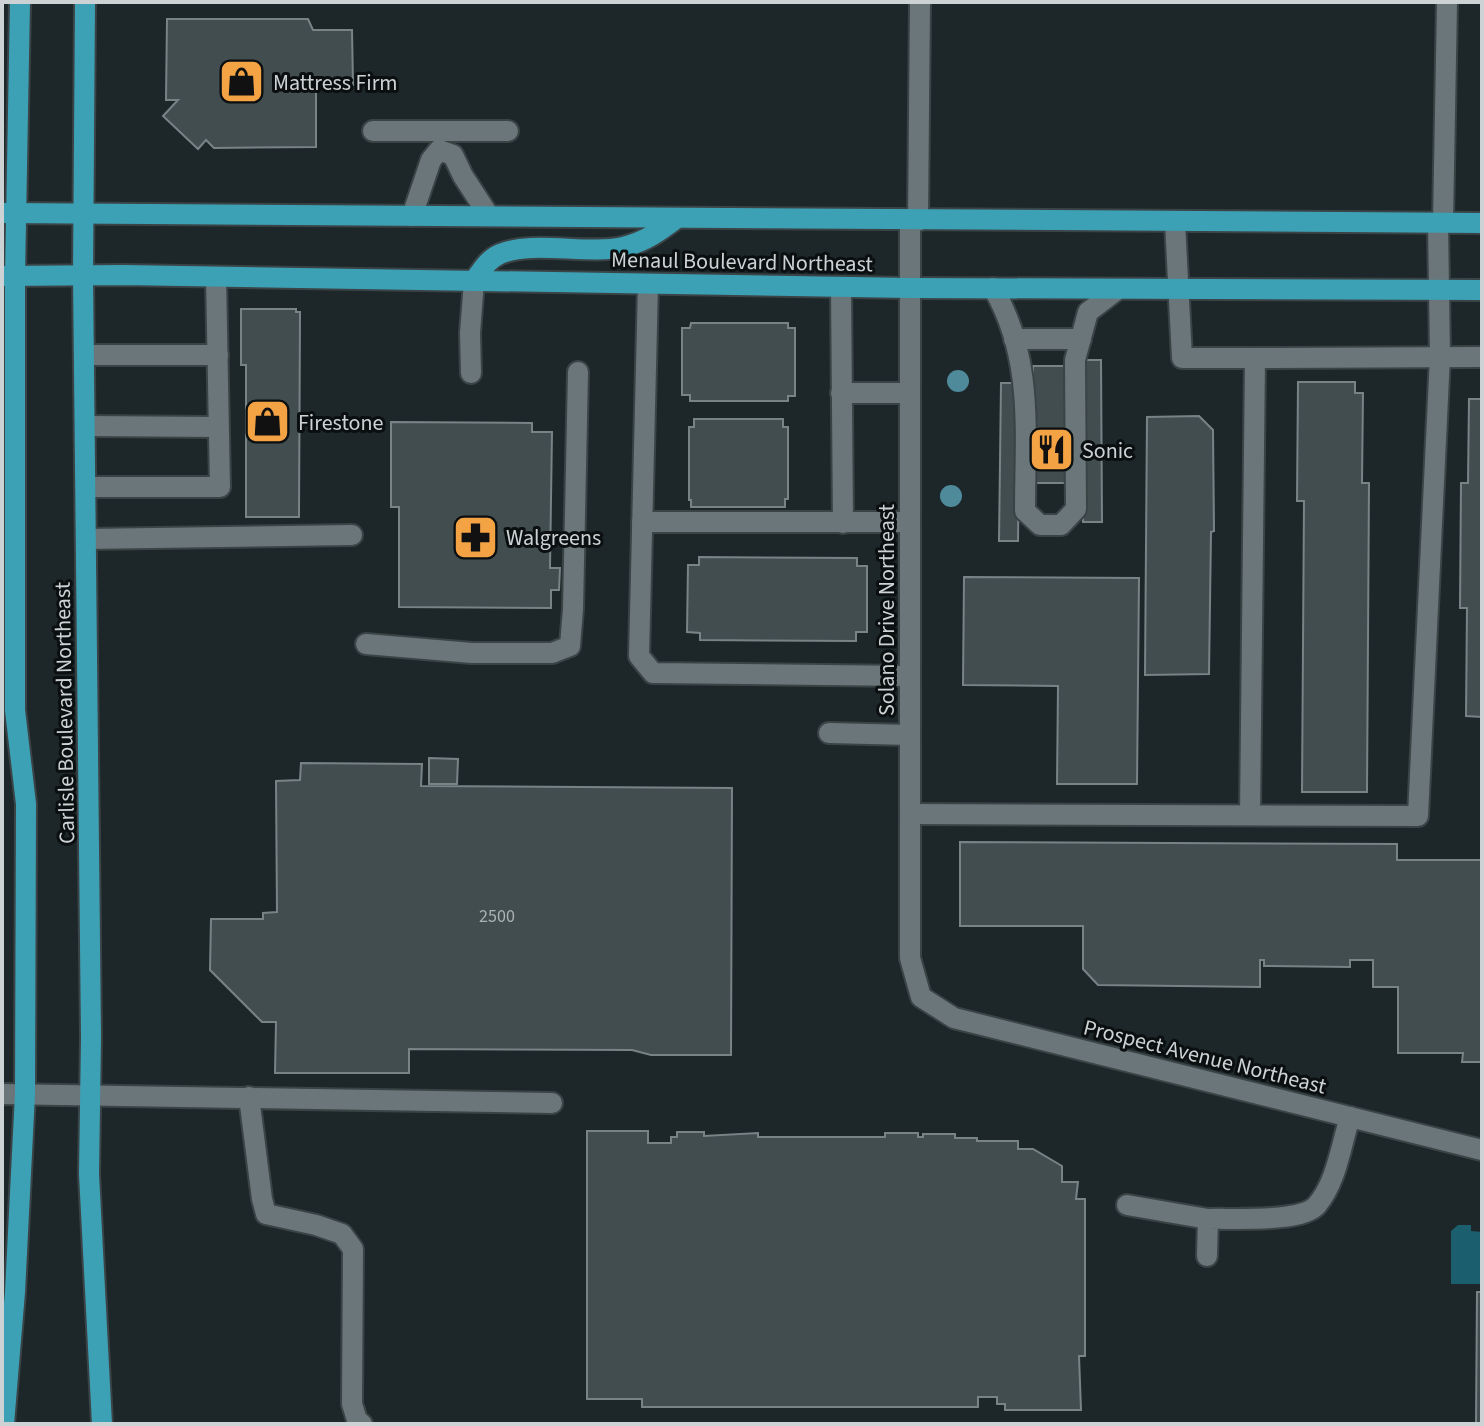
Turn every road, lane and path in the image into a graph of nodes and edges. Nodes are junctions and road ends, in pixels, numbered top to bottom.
1 (20, 2) edge
2 (85, 2) edge
3 (920, 2) edge
4 (1447, 2) edge
5 (373, 131) dead end
6 (445, 131) junction
7 (508, 131) dead end
8 (444, 152) junction
9 (84, 212) junction
10 (9, 213) edge
11 (412, 216) junction
12 (489, 216) junction
13 (677, 218) junction
14 (914, 221) junction
15 (1175, 222) junction
16 (1440, 223) junction
17 (1482, 223) edge
18 (83, 275) junction
19 (8, 276) edge
20 (216, 277) junction
21 (474, 281) junction
22 (648, 284) junction
23 (841, 287) junction
24 (910, 288) junction
25 (993, 288) junction
26 (1118, 289) junction
27 (1179, 289) junction
28 (1438, 290) junction
29 (1482, 290) edge
30 (1014, 339) junction
31 (1081, 339) junction
32 (84, 355) junction
33 (218, 355) junction
34 (1440, 356) junction
35 (1482, 357) edge
36 (1255, 358) junction
37 (578, 372) dead end
38 (471, 373) dead end
39 (841, 393) junction
40 (910, 393) junction
41 (85, 426) junction
42 (218, 427) junction
43 (86, 487) junction
44 (8, 507) edge
45 (642, 522) junction
46 (910, 522) junction
47 (843, 523) junction
48 (352, 535) dead end
49 (86, 539) junction
50 (366, 644) dead end
51 (910, 676) junction
52 (829, 733) dead end
53 (910, 735) junction
54 (910, 814) junction
55 (1250, 815) junction
56 (921, 997) joint
57 (2, 1094) edge
58 (25, 1094) junction
59 (90, 1095) junction
60 (249, 1097) junction
61 (552, 1103) dead end
62 (1350, 1117) junction
63 (1482, 1150) edge
64 (1127, 1205) dead end
65 (1208, 1219) junction
66 (1207, 1256) dead end
67 (9, 1292) edge
68 (4, 1424) edge
69 (102, 1424) edge
70 (362, 1424) edge

1 - 10 main road, Carlisle Boulevard Northeast
2 - 9 main road, Carlisle Boulevard Northeast
3 - 14 street, Solano Drive Northeast
4 - 16 street
5 - 6 street
6 - 7 street
6 - 8 street
8 - 11 street
8 - 12 street
9 - 10 main road, Menaul Boulevard Northeast
9 - 11 main road, Menaul Boulevard Northeast
9 - 18 main road, Carlisle Boulevard Northeast
10 - 19 main road, Carlisle Boulevard Northeast
11 - 12 main road, Menaul Boulevard Northeast
12 - 13 main road, Menaul Boulevard Northeast
13 - 14 main road, Menaul Boulevard Northeast
13 - 21 main road
14 - 15 main road, Menaul Boulevard Northeast
14 - 24 street, Solano Drive Northeast
15 - 16 main road, Menaul Boulevard Northeast
15 - 27 street
16 - 17 main road, Menaul Boulevard Northeast
16 - 28 street
18 - 19 main road, Menaul Boulevard Northeast
18 - 20 main road, Menaul Boulevard Northeast
18 - 32 main road, Carlisle Boulevard Northeast
19 - 44 main road, Carlisle Boulevard Northeast
20 - 21 main road, Menaul Boulevard Northeast
20 - 33 street
21 - 22 main road, Menaul Boulevard Northeast
21 - 38 street
22 - 23 main road, Menaul Boulevard Northeast
22 - 45 street
23 - 24 main road, Menaul Boulevard Northeast
23 - 39 street
24 - 25 main road, Menaul Boulevard Northeast
24 - 40 street, Solano Drive Northeast
25 - 26 main road, Menaul Boulevard Northeast
25 - 30 street
26 - 27 main road, Menaul Boulevard Northeast
26 - 31 street
27 - 28 main road, Menaul Boulevard Northeast
27 - 36 street
28 - 29 main road, Menaul Boulevard Northeast
28 - 34 street
30 - 31 street
30 - 31 street
32 - 33 street
32 - 41 main road, Carlisle Boulevard Northeast
33 - 42 street
34 - 35 street
34 - 36 street
34 - 55 street
36 - 55 street
37 - 50 street
39 - 40 street
39 - 47 street
40 - 46 street, Solano Drive Northeast
41 - 42 street
41 - 43 main road, Carlisle Boulevard Northeast
42 - 43 street
43 - 49 main road, Carlisle Boulevard Northeast
44 - 58 main road, Carlisle Boulevard Northeast
45 - 47 street
45 - 51 street
46 - 47 street
46 - 51 street, Solano Drive Northeast
48 - 49 street
49 - 59 main road, Carlisle Boulevard Northeast
51 - 53 street, Solano Drive Northeast
52 - 53 street
53 - 54 street, Solano Drive Northeast
54 - 55 street
54 - 56 street, Solano Drive Northeast
56 - 62 street, Prospect Avenue Northeast
57 - 58 street
58 - 59 street
58 - 67 main road, Carlisle Boulevard Northeast
59 - 60 street
59 - 69 main road, Carlisle Boulevard Northeast
60 - 61 street
60 - 70 street
62 - 63 street, Prospect Avenue Northeast
62 - 65 street
64 - 65 street
65 - 66 street
67 - 68 main road, Carlisle Boulevard Northeast

